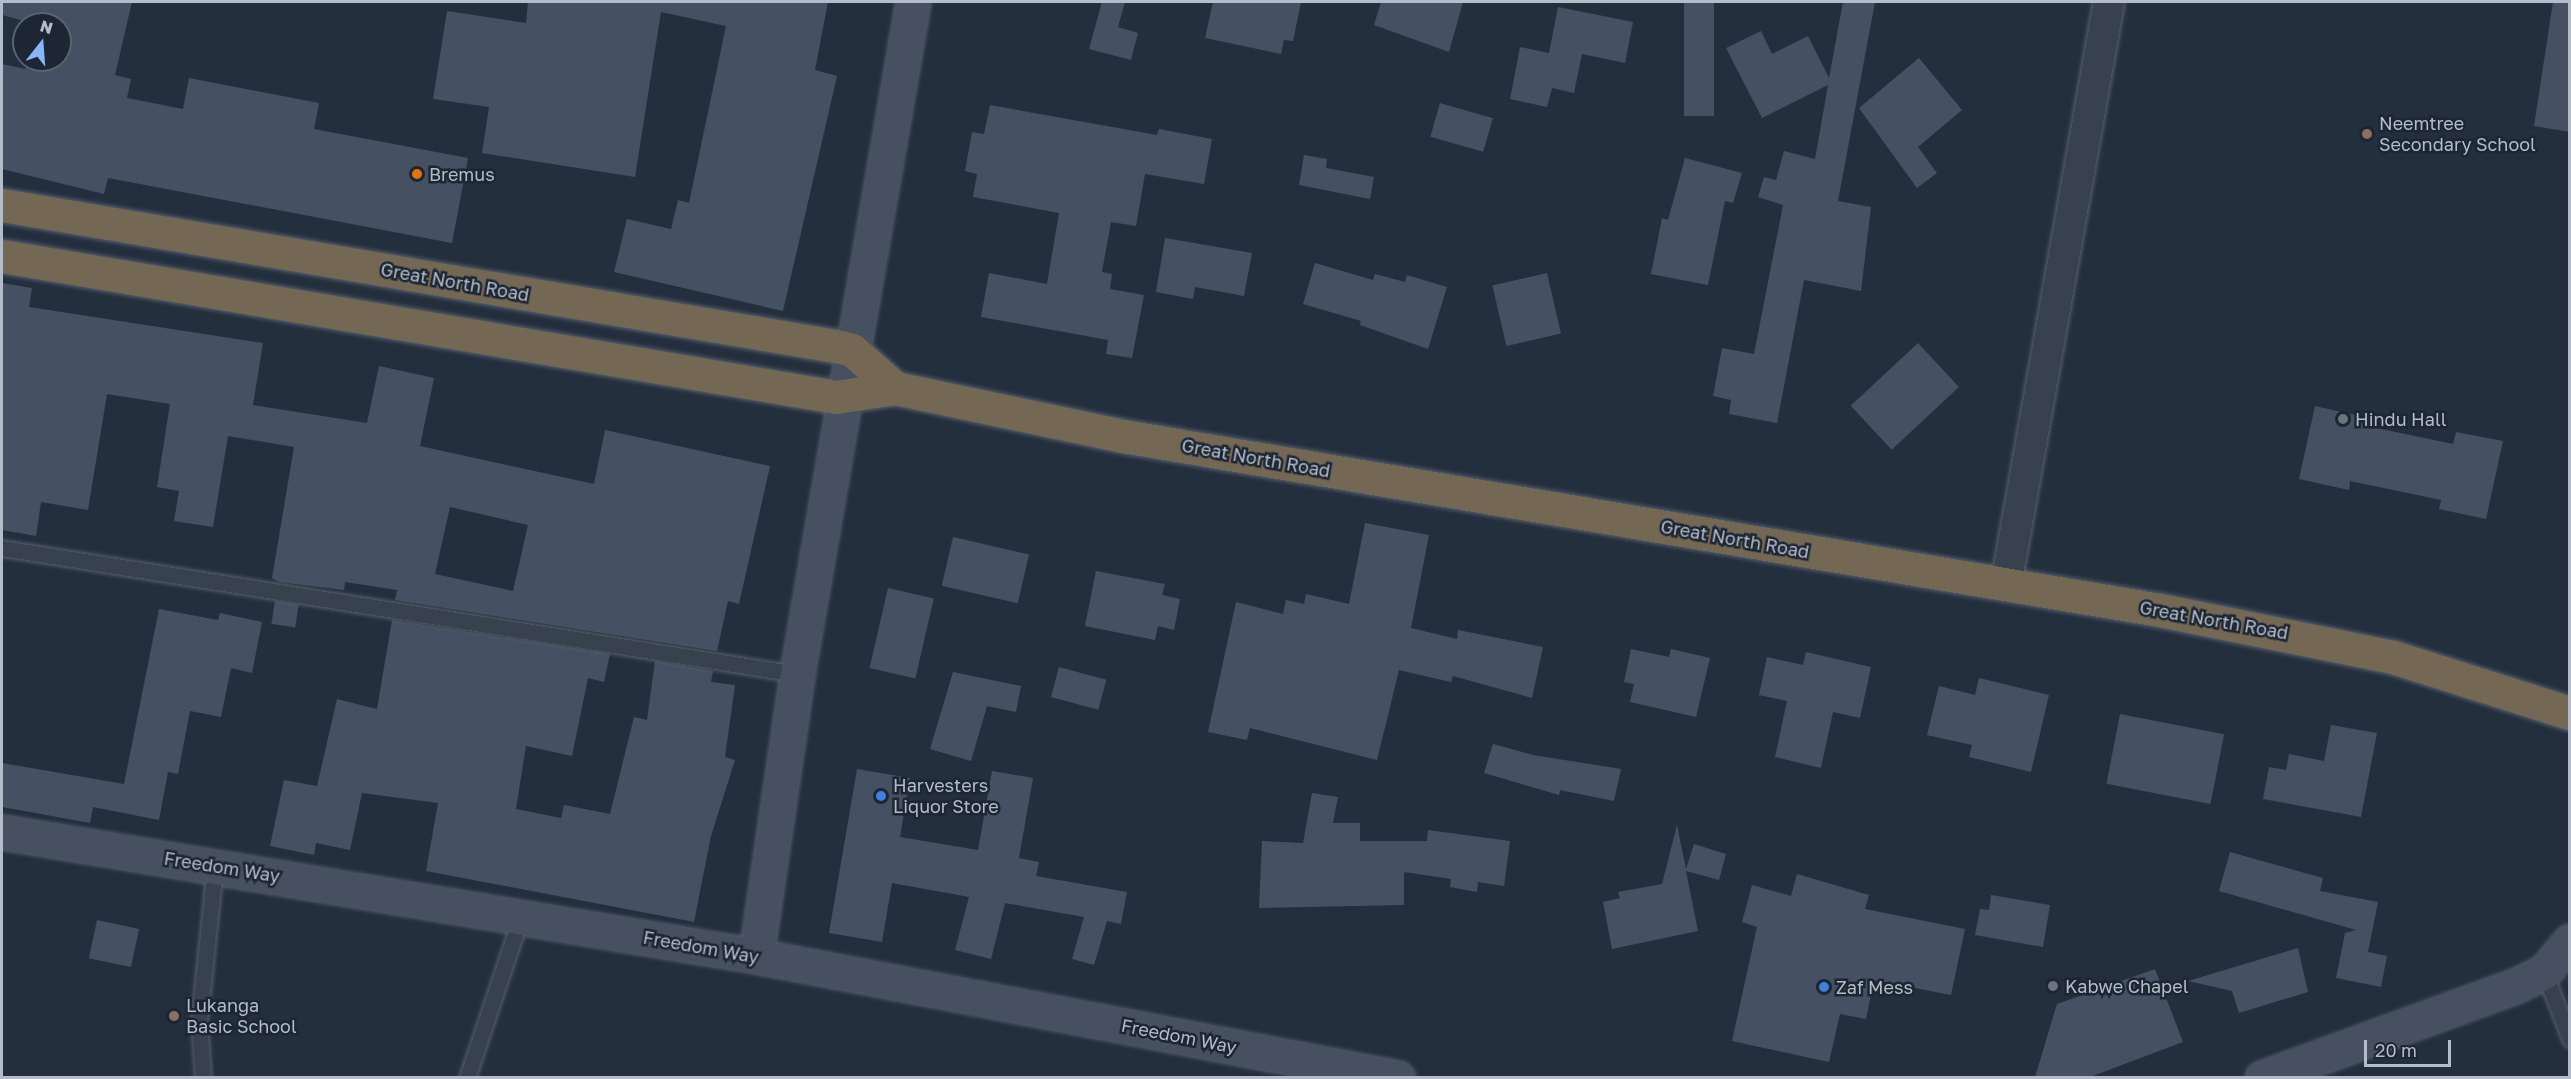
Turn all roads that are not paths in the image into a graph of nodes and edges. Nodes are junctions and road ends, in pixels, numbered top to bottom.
1 (913, 2) edge
2 (2109, 2) edge
3 (2, 205) edge
4 (2, 256) edge
5 (852, 350) junction
6 (895, 388) junction
7 (846, 397) junction
8 (2, 548) edge
9 (2006, 585) junction
10 (797, 674) junction
11 (2570, 713) edge
12 (2, 832) edge
13 (215, 866) junction
14 (521, 917) junction
15 (2570, 941) edge
16 (756, 956) junction
17 (2544, 972) junction
18 (2570, 1039) edge
19 (203, 1077) edge
20 (467, 1077) edge
21 (1398, 1077) edge
22 (2262, 1077) edge

1 - 5 main road
2 - 9 street
3 - 5 highway, Great North Road
4 - 7 highway, Great North Road
5 - 6 highway, Great North Road
5 - 7 main road
6 - 7 highway, Great North Road
6 - 9 highway, Great North Road
7 - 10 main road
8 - 10 lane
9 - 11 highway, Great North Road
10 - 16 main road
12 - 13 main road, Freedom Way
13 - 14 main road, Freedom Way
13 - 19 lane
14 - 16 main road, Freedom Way
14 - 20 lane
15 - 17 main road
16 - 21 main road, Freedom Way
17 - 18 lane
17 - 22 main road

